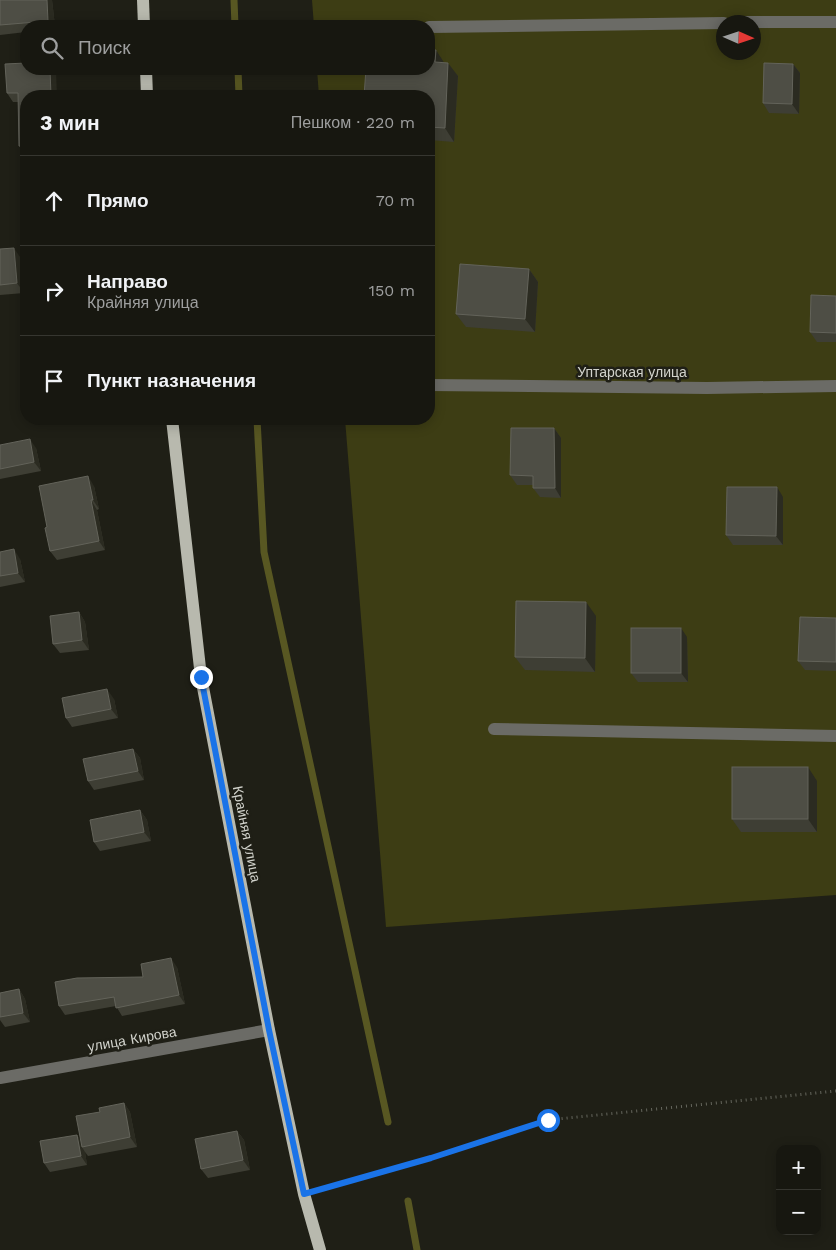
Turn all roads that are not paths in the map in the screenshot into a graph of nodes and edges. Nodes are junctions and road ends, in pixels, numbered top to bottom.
1 (143, 0) edge
2 (144, 20) edge
3 (761, 22) edge
4 (836, 22) edge
5 (716, 23) edge
6 (435, 27) edge
7 (146, 75) edge
8 (147, 90) edge
9 (435, 385) edge
10 (836, 386) edge
11 (173, 425) edge
12 (494, 729) dead end
13 (836, 736) edge
14 (269, 1030) junction
15 (0, 1078) edge
16 (320, 1250) edge

1 - 2 main road
3 - 4 street
5 - 6 street
7 - 8 main road
9 - 10 street, Уптарская улица
11 - 14 main road, Крайняя улица
12 - 13 street
14 - 15 street, улица Кирова
14 - 16 main road, Крайняя улица

